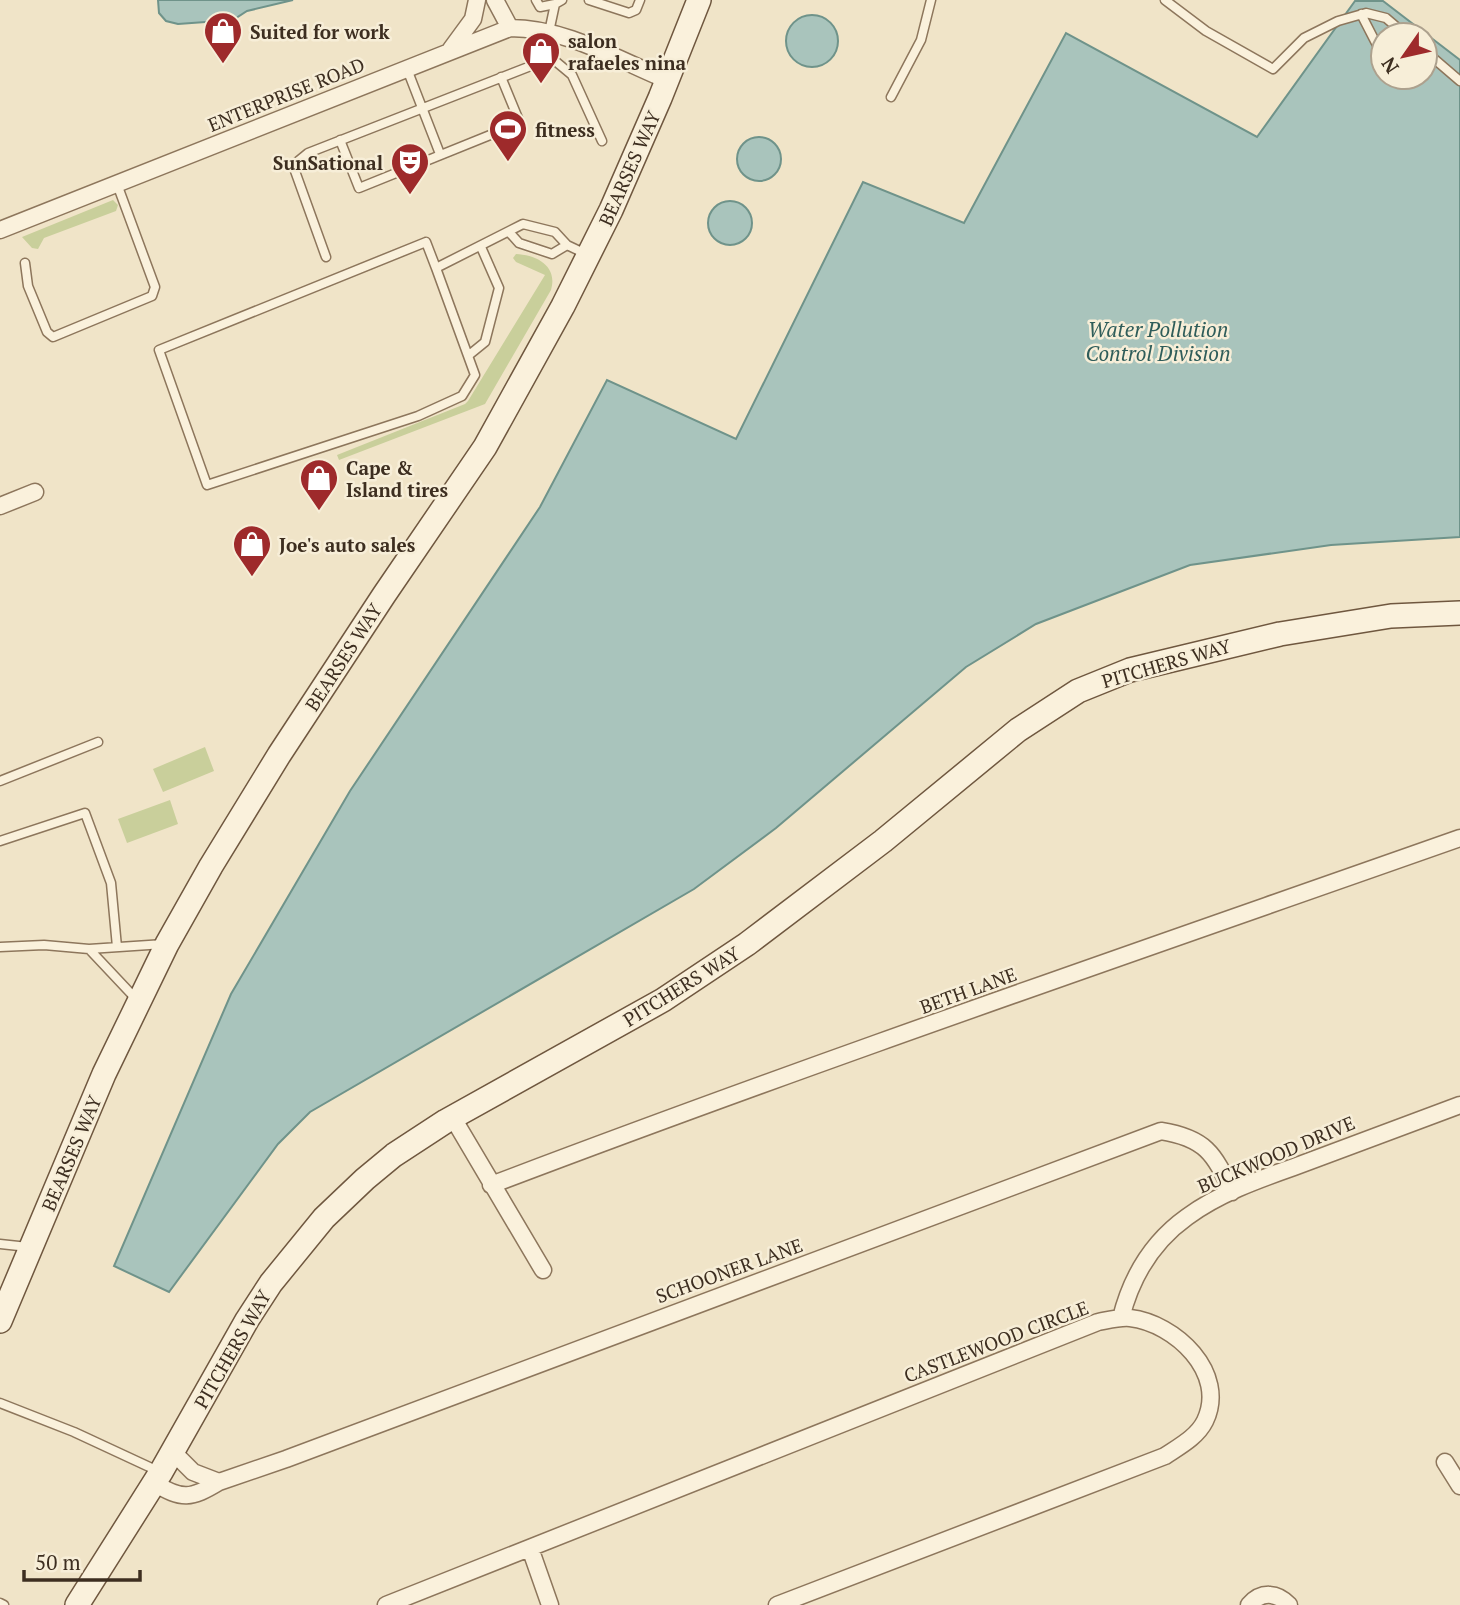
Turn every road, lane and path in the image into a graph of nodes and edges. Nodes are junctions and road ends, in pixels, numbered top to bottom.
1 (477, 0) edge
2 (495, 0) edge
3 (536, 0) edge
4 (589, 0) edge
5 (640, 0) edge
6 (699, 0) edge
7 (931, 0) edge
8 (1165, 0) edge
9 (558, 2) edge
10 (1361, 14) junction
11 (1390, 21) edge
12 (510, 28) junction
13 (1369, 30) edge
14 (549, 32) junction
15 (446, 53) junction
16 (1439, 63) edge
17 (407, 69) junction
18 (501, 77) junction
19 (667, 80) junction
20 (1460, 81) edge
21 (891, 97) dead end
22 (422, 108) junction
23 (340, 140) junction
24 (601, 141) dead end
25 (440, 154) junction
26 (117, 184) junction
27 (0, 230) edge
28 (509, 232) junction
29 (567, 245) junction
30 (481, 247) junction
31 (589, 255) junction
32 (326, 257) dead end
33 (25, 263) dead end
34 (436, 268) junction
35 (469, 355) junction
36 (35, 492) dead end
37 (0, 506) edge
38 (1460, 613) edge
39 (98, 742) dead end
40 (0, 780) edge
41 (1460, 838) edge
42 (0, 841) edge
43 (167, 944) junction
44 (0, 947) edge
45 (117, 947) junction
46 (89, 949) junction
47 (138, 1000) junction
48 (1460, 1105) edge
49 (453, 1118) junction
50 (491, 1185) junction
51 (1232, 1192) junction
52 (0, 1244) edge
53 (32, 1248) junction
54 (543, 1270) dead end
55 (1121, 1318) junction
56 (0, 1321) edge
57 (0, 1403) edge
58 (1445, 1462) dead end
59 (163, 1469) junction
60 (219, 1482) junction
61 (1460, 1486) edge
62 (530, 1548) junction
63 (77, 1605) edge
64 (386, 1605) edge
65 (550, 1605) edge
66 (777, 1605) edge
67 (1249, 1605) edge
68 (1289, 1605) edge

1 - 15 street
2 - 12 street
3 - 9 lane
4 - 5 lane
6 - 19 main road, BEARSES WAY
7 - 21 lane
8 - 10 lane
9 - 14 lane
10 - 11 lane
10 - 13 lane
12 - 14 street, ENTERPRISE ROAD
12 - 15 street, ENTERPRISE ROAD
14 - 19 street, ENTERPRISE ROAD
15 - 17 street, ENTERPRISE ROAD
16 - 20 lane
17 - 22 lane
17 - 26 street, ENTERPRISE ROAD
18 - 22 lane
18 - 24 lane
18 - 25 lane
19 - 31 main road, BEARSES WAY
22 - 23 lane
22 - 25 lane
23 - 25 lane
23 - 32 lane
26 - 27 street, ENTERPRISE ROAD
26 - 33 lane
28 - 29 lane
28 - 29 lane
28 - 30 lane
29 - 31 lane
30 - 34 lane
30 - 35 lane
31 - 43 main road, BEARSES WAY
34 - 35 lane
34 - 35 lane
36 - 37 street
38 - 49 main road, PITCHERS WAY
39 - 40 lane
41 - 50 street, BETH LANE
42 - 45 lane
43 - 45 lane
43 - 47 main road, BEARSES WAY
44 - 46 lane
45 - 46 lane
46 - 47 lane
47 - 53 main road, BEARSES WAY
48 - 51 street, BUCKWOOD DRIVE
49 - 50 street
49 - 59 main road, PITCHERS WAY
50 - 54 street
51 - 55 street, BUCKWOOD DRIVE
51 - 60 street, SCHOONER LANE
52 - 53 lane
53 - 56 main road, BEARSES WAY
55 - 62 street, CASTLEWOOD CIRCLE
55 - 66 street, CASTLEWOOD CIRCLE
57 - 59 lane
58 - 61 street
59 - 60 street
59 - 60 street, SCHOONER LANE
59 - 63 main road, PITCHERS WAY
62 - 64 street, CASTLEWOOD CIRCLE
62 - 65 street
67 - 68 street

